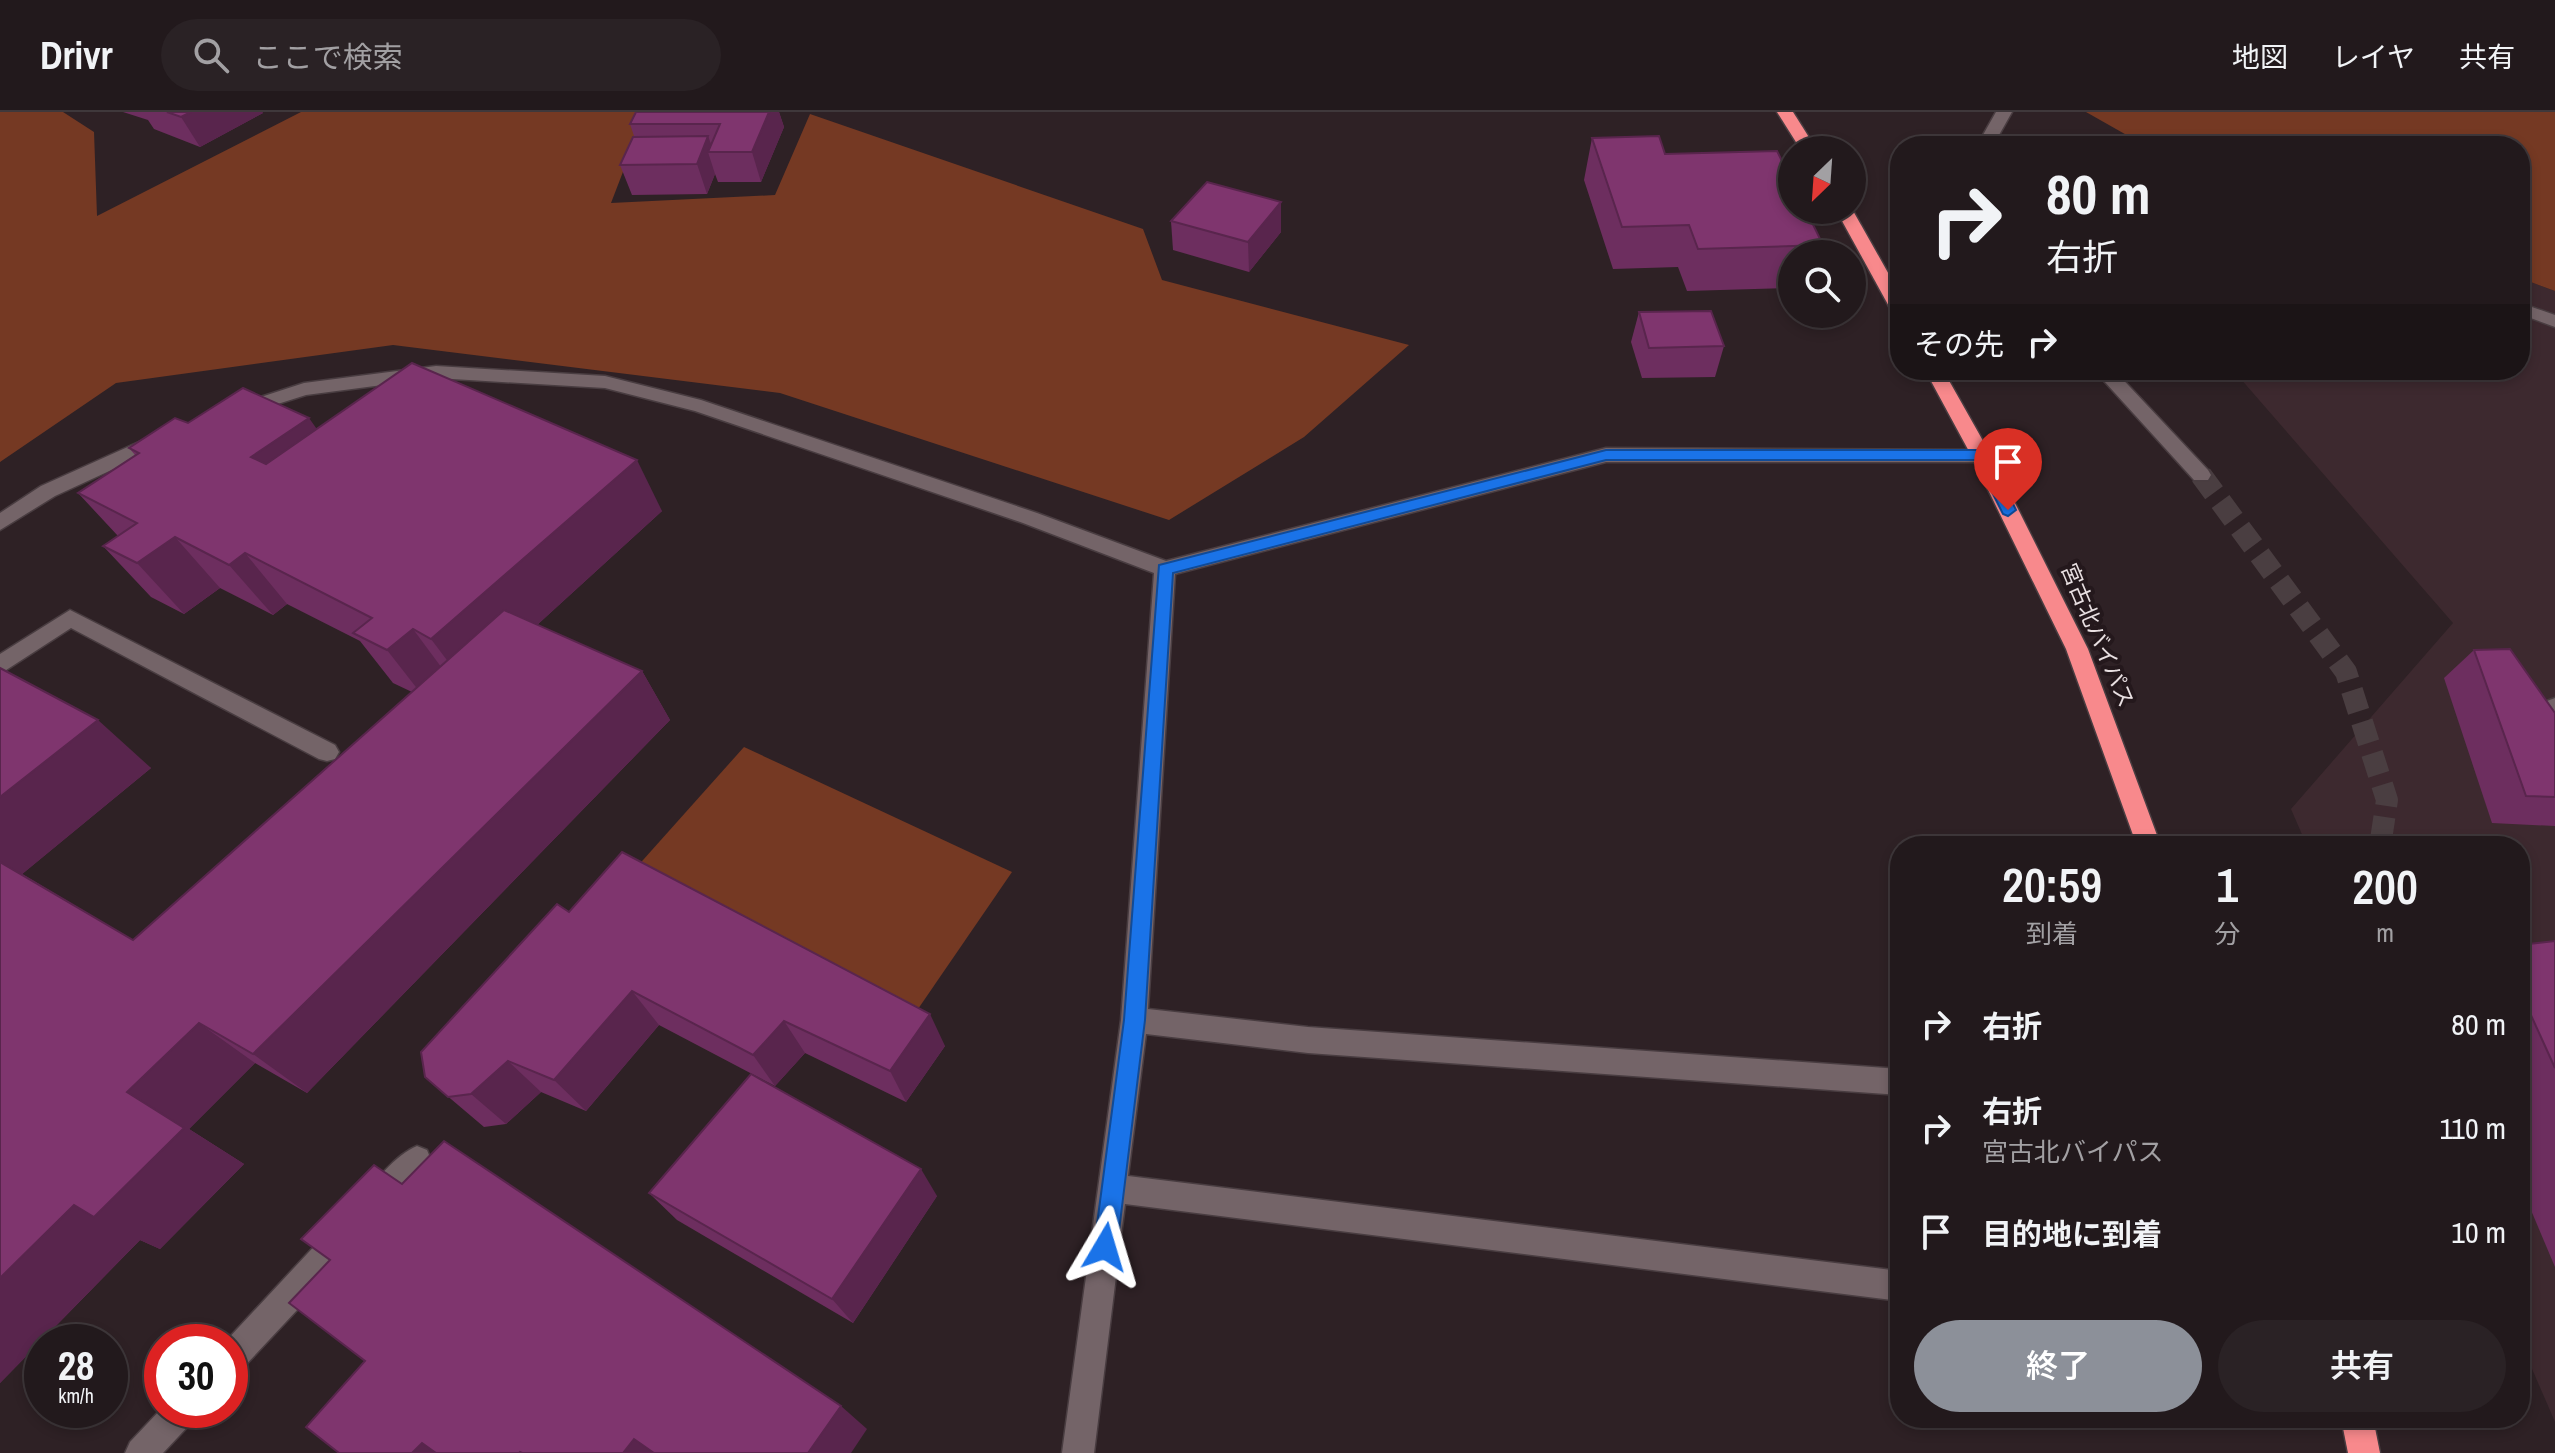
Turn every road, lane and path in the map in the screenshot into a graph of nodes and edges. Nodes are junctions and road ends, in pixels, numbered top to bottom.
1 (1785, 112) edge
2 (2004, 112) edge
3 (1800, 136) edge
4 (1991, 136) edge
5 (1852, 224) edge
6 (1890, 292) edge
7 (2530, 312) edge
8 (2555, 321) edge
9 (1940, 380) edge
10 (2112, 380) edge
11 (213, 419) edge
12 (183, 429) edge
13 (1981, 455) junction
14 (2201, 475) tunnel mouth
15 (0, 523) edge
16 (1165, 569) junction
17 (0, 665) edge
18 (327, 752) dead end
19 (2145, 836) edge
20 (1134, 1020) junction
21 (1890, 1081) edge
22 (417, 1160) dead end
23 (1113, 1188) junction
24 (1890, 1285) edge
25 (248, 1340) edge
26 (165, 1428) edge
27 (2359, 1428) edge
28 (141, 1453) edge
29 (1078, 1453) edge
30 (2364, 1453) edge

1 - 3 highway
2 - 4 street
5 - 6 highway
7 - 8 street
9 - 13 highway, 宮古北バイパス
10 - 14 street
11 - 16 street
12 - 15 street
13 - 16 street
13 - 19 highway, 宮古北バイパス
16 - 20 street
17 - 18 street
20 - 21 street
20 - 23 street
22 - 25 street
23 - 24 street
23 - 29 street
26 - 28 street
27 - 30 highway

